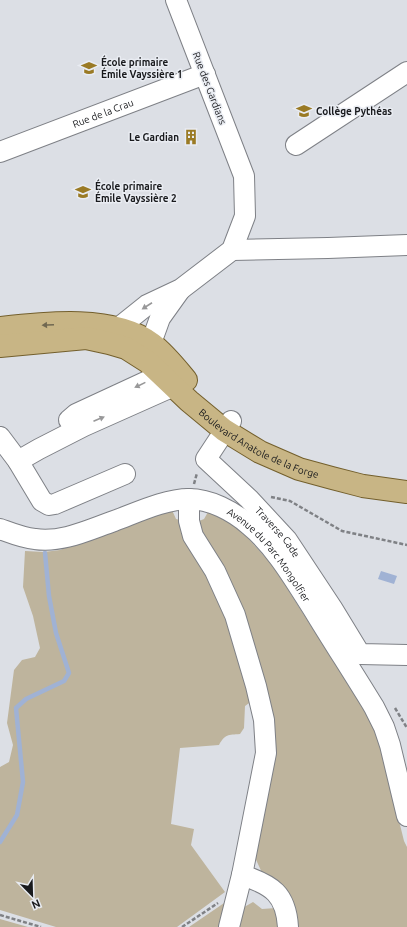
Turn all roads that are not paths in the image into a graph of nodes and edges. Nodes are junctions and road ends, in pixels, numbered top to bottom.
1 (176, 0) edge
2 (407, 72) edge
3 (205, 74) junction
4 (296, 145) dead end
5 (0, 152) edge
6 (407, 245) edge
7 (232, 250) junction
8 (181, 289) junction
9 (0, 328) edge
10 (113, 336) junction
11 (0, 346) edge
12 (146, 350) junction
13 (172, 375) junction
14 (228, 426) junction
15 (0, 437) edge
16 (18, 461) junction
17 (125, 474) dead end
18 (407, 492) edge
19 (189, 499) junction
20 (0, 529) edge
21 (407, 655) edge
22 (407, 816) edge
23 (240, 882) junction
24 (229, 927) edge
25 (288, 927) edge

1 - 3 street, Rue des Gardians
2 - 4 street
3 - 5 street, Rue de la Crau
3 - 7 street, Rue des Gardians
6 - 7 street
7 - 8 street
8 -> 10 street
8 - 12 street
10 -> 9 main road
10 - 11 main road
10 - 12 main road
12 - 13 main road
13 - 14 main road, Boulevard Anatole de la Forge
13 - 14 main road, Boulevard Anatole de la Forge
13 - 16 street
14 - 18 main road, Boulevard Anatole de la Forge
14 - 21 street, Traverse Cade
15 - 16 street
16 - 17 street
19 - 20 street, Avenue du Parc Mongolfier
19 - 22 street, Avenue du Parc Mongolfier
19 - 23 street
23 - 24 street
23 - 25 street

